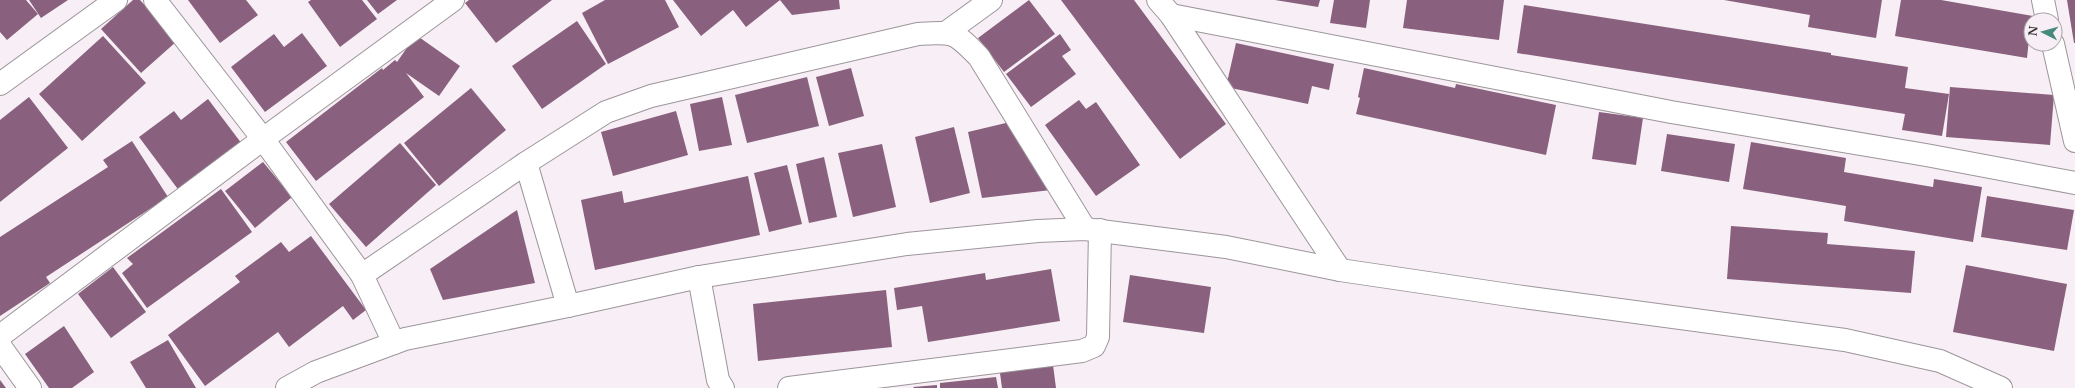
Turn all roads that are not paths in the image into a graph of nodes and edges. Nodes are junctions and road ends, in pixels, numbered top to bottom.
1 (116, 0) edge
2 (155, 0) edge
3 (453, 0) edge
4 (991, 0) edge
5 (2043, 0) edge
6 (1164, 8) edge
7 (2045, 12) edge
8 (947, 32) junction
9 (2055, 52) edge
10 (0, 84) edge
11 (262, 139) junction
12 (2075, 141) edge
13 (526, 163) junction
14 (2075, 183) edge
15 (1093, 229) junction
16 (1340, 270) junction
17 (362, 275) junction
18 (699, 277) junction
19 (568, 306) junction
20 (0, 336) edge
21 (394, 343) junction
22 (0, 346) edge
23 (30, 388) edge
24 (287, 388) edge
25 (723, 388) edge
26 (789, 388) edge
27 (2001, 388) edge

1 - 10 street
2 - 11 street
3 - 11 street
4 - 8 street
5 - 7 street
6 - 14 street
6 - 16 street
8 - 13 street
8 - 15 street
9 - 12 street
11 - 17 street
11 - 20 street
13 - 17 street
13 - 19 street
15 - 16 street
15 - 18 street
15 - 26 street
16 - 27 street
17 - 21 street
18 - 19 street
18 - 25 street
19 - 21 street
21 - 24 street
22 - 23 street

